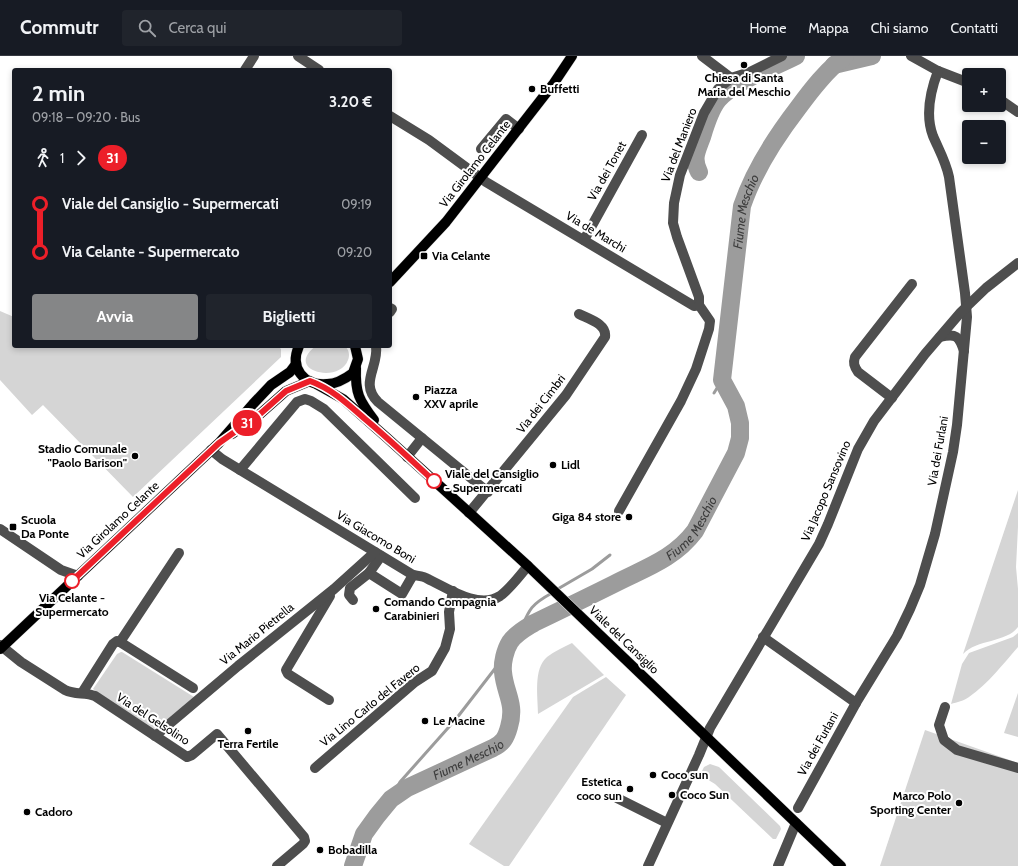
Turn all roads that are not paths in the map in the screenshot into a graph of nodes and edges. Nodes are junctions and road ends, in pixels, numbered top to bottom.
1 (254, 56) edge
2 (298, 56) edge
3 (572, 56) edge
4 (702, 56) edge
5 (782, 56) edge
6 (911, 56) edge
7 (246, 68) edge
8 (316, 68) edge
9 (938, 71) junction
10 (731, 78) junction
11 (962, 80) edge
12 (1006, 104) edge
13 (1018, 112) edge
14 (392, 117) edge
15 (519, 129) junction
16 (642, 135) dead end
17 (481, 149) dead end
18 (480, 177) junction
19 (584, 240) junction
20 (1018, 263) edge
21 (392, 280) edge
22 (912, 284) dead end
23 (699, 305) junction
24 (966, 307) junction
25 (580, 314) dead end
26 (940, 337) junction
27 (296, 348) edge
28 (356, 348) edge
29 (376, 348) edge
30 (964, 353) junction
31 (296, 364) junction
32 (356, 368) junction
33 (313, 382) junction
34 (892, 398) junction
35 (386, 437) junction
36 (422, 438) junction
37 (215, 447) junction
38 (407, 457) junction
39 (240, 470) junction
40 (488, 492) junction
41 (415, 498) dead end
42 (619, 511) dead end
43 (469, 514) junction
44 (0, 529) edge
45 (179, 553) dead end
46 (378, 554) junction
47 (528, 566) junction
48 (369, 573) junction
49 (413, 575) junction
50 (78, 576) junction
51 (334, 589) junction
52 (453, 591) junction
53 (353, 600) dead end
54 (763, 637) junction
55 (120, 642) junction
56 (1, 646) edge
57 (193, 688) dead end
58 (82, 693) junction
59 (329, 700) dead end
60 (856, 703) junction
61 (945, 707) dead end
62 (155, 736) junction
63 (705, 737) junction
64 (315, 768) dead end
65 (1018, 768) edge
66 (617, 798) dead end
67 (798, 808) dead end
68 (667, 823) junction
69 (796, 823) junction
70 (276, 866) edge
71 (648, 866) edge
72 (778, 866) edge
73 (840, 866) edge

1 - 7 street
2 - 8 street
3 - 15 main road, Via Girolamo Celante
4 - 10 street
5 - 10 street, Via del Maniero
6 - 9 street
9 - 11 street
9 - 24 street, Via dei Furlani
10 - 23 street, Via del Maniero
12 - 13 street
14 - 18 street, Via de Marchi
15 - 17 street
15 - 18 main road, Via Girolamo Celante
16 - 19 street, Via dei Tonet
18 - 19 street, Via de Marchi
18 - 21 main road, Via Girolamo Celante
19 - 23 street, Via de Marchi
20 - 24 street, Via Jacopo Sansovino
22 - 34 street
23 - 42 street
24 - 26 street, Via Jacopo Sansovino
24 - 30 street, Via dei Furlani
25 - 40 street, Via dei Cimbri
26 - 30 street
26 - 34 street, Via Jacopo Sansovino
27 - 31 main road
28 - 32 main road, Viale del Cansiglio
29 - 36 street
30 - 60 street, Via dei Furlani
31 - 33 main road, Viale del Cansiglio
31 - 37 main road, Via Girolamo Celante
32 - 33 main road, Via Girolamo Celante
32 - 35 main road, Viale del Cansiglio
33 - 35 main road, Viale del Cansiglio
33 - 37 main road, Via Girolamo Celante
34 - 54 street, Via Jacopo Sansovino
35 - 38 main road, Viale del Cansiglio
36 - 38 street
36 - 40 street
37 - 39 street, Via Giacomo Boni
37 - 50 main road, Via Girolamo Celante
38 - 43 main road, Viale del Cansiglio
39 - 41 street
39 - 46 street, Via Giacomo Boni
40 - 43 street, Via dei Cimbri
43 - 47 main road, Viale del Cansiglio
44 - 50 street
45 - 55 street
46 - 48 street
46 - 49 street, Via Giacomo Boni
46 - 51 street, Via Mario Pietrella
47 - 52 street, Via Giacomo Boni
47 - 63 main road, Viale del Cansiglio
48 - 49 street
48 - 53 street
49 - 52 street, Via Giacomo Boni
50 - 56 main road, Via Girolamo Celante
51 - 59 street
51 - 62 street, Via Mario Pietrella
52 - 64 street, Via Lino Carlo del Favero
54 - 60 street
54 - 63 street, Via Jacopo Sansovino
55 - 57 street
55 - 58 street
56 - 58 street, Via del Gelsolino
58 - 62 street, Via del Gelsolino
60 - 67 street, Via dei Furlani
61 - 65 street
62 - 70 street, Via del Gelsolino
63 - 68 street, Via Jacopo Sansovino
63 - 69 main road, Viale del Cansiglio
66 - 68 street
68 - 71 street, Via Jacopo Sansovino
69 - 72 street
69 - 73 main road, Viale del Cansiglio

